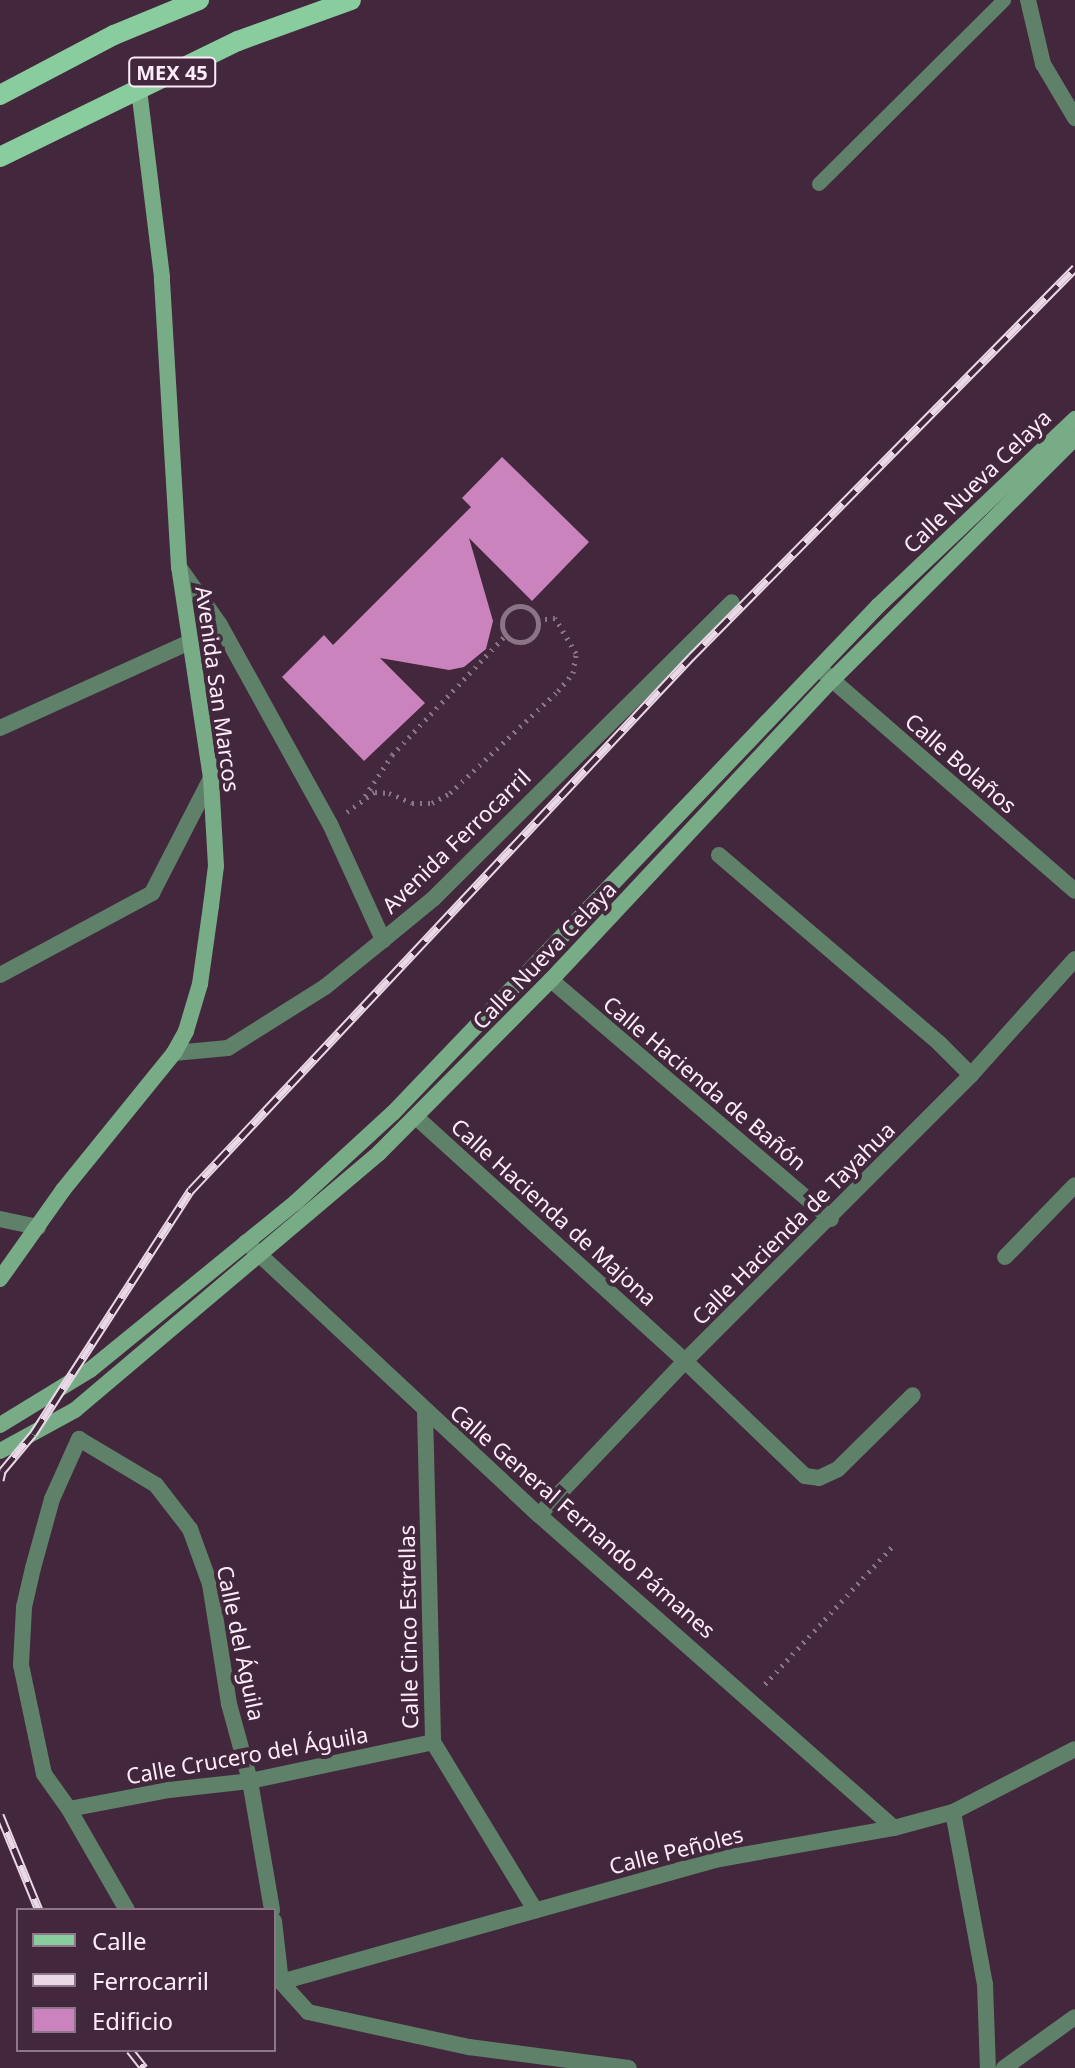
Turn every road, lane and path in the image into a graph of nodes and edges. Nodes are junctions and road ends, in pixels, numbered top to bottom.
1 (199, 0) edge
2 (351, 0) edge
3 (1004, 0) edge
4 (1028, 0) edge
5 (139, 89) junction
6 (0, 95) edge
7 (1075, 118) edge
8 (0, 157) edge
9 (819, 184) dead end
10 (1075, 419) edge
11 (1075, 438) edge
12 (179, 567) junction
13 (732, 602) dead end
14 (537, 620) junction
15 (506, 635) junction
16 (190, 642) junction
17 (818, 667) junction
18 (832, 680) junction
19 (0, 728) edge
20 (211, 778) junction
21 (363, 799) junction
22 (330, 824) junction
23 (719, 855) dead end
24 (1075, 891) edge
25 (383, 940) junction
26 (1075, 959) edge
27 (0, 975) edge
28 (551, 980) junction
29 (174, 1053) junction
30 (971, 1075) junction
31 (416, 1117) junction
32 (1075, 1185) edge
33 (0, 1219) edge
34 (831, 1219) junction
35 (38, 1227) junction
36 (252, 1248) junction
37 (1005, 1257) dead end
38 (0, 1279) edge
39 (685, 1361) junction
40 (913, 1395) dead end
41 (425, 1411) junction
42 (0, 1425) edge
43 (0, 1451) edge
44 (539, 1515) junction
45 (892, 1547) dead end
46 (751, 1700) junction
47 (433, 1742) junction
48 (1075, 1749) edge
49 (250, 1781) junction
50 (69, 1809) junction
51 (953, 1812) junction
52 (894, 1828) junction
53 (126, 1908) edge
54 (272, 1908) edge
55 (535, 1910) junction
56 (276, 1939) edge
57 (281, 1982) junction
58 (1075, 2017) edge
59 (629, 2068) edge
60 (988, 2068) edge
61 (1004, 2068) edge

1 - 6 main road, MEX 45
2 - 5 main road, MEX 45
3 - 9 lane
4 - 7 street
5 - 8 main road, MEX 45
5 - 12 main road, Avenida San Marcos
10 - 17 main road, Calle Nueva Celaya
11 - 18 main road, Calle Nueva Celaya
12 - 16 main road, Avenida San Marcos
12 - 22 street
13 - 25 street, Avenida Ferrocarril
14 - 15 path
14 - 15 path
14 - 21 path
15 - 21 path
16 - 19 street
16 - 20 main road, Avenida San Marcos
17 - 18 street, Calle Bolaños
17 - 36 main road, Calle Nueva Celaya
18 - 24 street, Calle Bolaños
18 - 28 main road, Calle Nueva Celaya
20 - 27 street
20 - 29 main road, Avenida San Marcos
21 - 22 path
22 - 25 street
23 - 30 street
25 - 29 street, Avenida Ferrocarril
26 - 30 street, Calle Hacienda de Tayahua
28 - 31 main road, Calle Nueva Celaya
28 - 34 street, Calle Hacienda de Bañón
29 - 35 main road, Avenida San Marcos
30 - 34 street, Calle Hacienda de Tayahua
31 - 36 main road, Calle Nueva Celaya
31 - 39 street, Calle Hacienda de Majona
32 - 37 street
33 - 35 street
34 - 39 street, Calle Hacienda de Tayahua
35 - 38 main road, Avenida San Marcos
36 - 41 street, Calle General Fernando Pámanes
36 - 42 main road, Calle Nueva Celaya
36 - 43 main road, Calle Nueva Celaya
39 - 40 street, Calle Hacienda de Majona
39 - 44 street, Calle Hacienda de Tayahua
41 - 44 street, Calle General Fernando Pámanes
41 - 47 street, Calle Cinco Estrellas
44 - 46 street, Calle General Fernando Pámanes
45 - 46 path
46 - 52 street, Calle General Fernando Pámanes
47 - 49 street, Calle Crucero del Águila
47 - 55 street, Calle Cinco Estrellas
48 - 51 street, Calle Peñoles
49 - 50 street, Calle Crucero del Águila
49 - 50 street, Calle del Águila
49 - 54 street, Calle del Águila
50 - 53 street
51 - 52 street, Calle Peñoles
51 - 60 street
52 - 55 street, Calle Peñoles
55 - 57 street, Calle Peñoles
56 - 57 street
57 - 59 street
58 - 61 street

